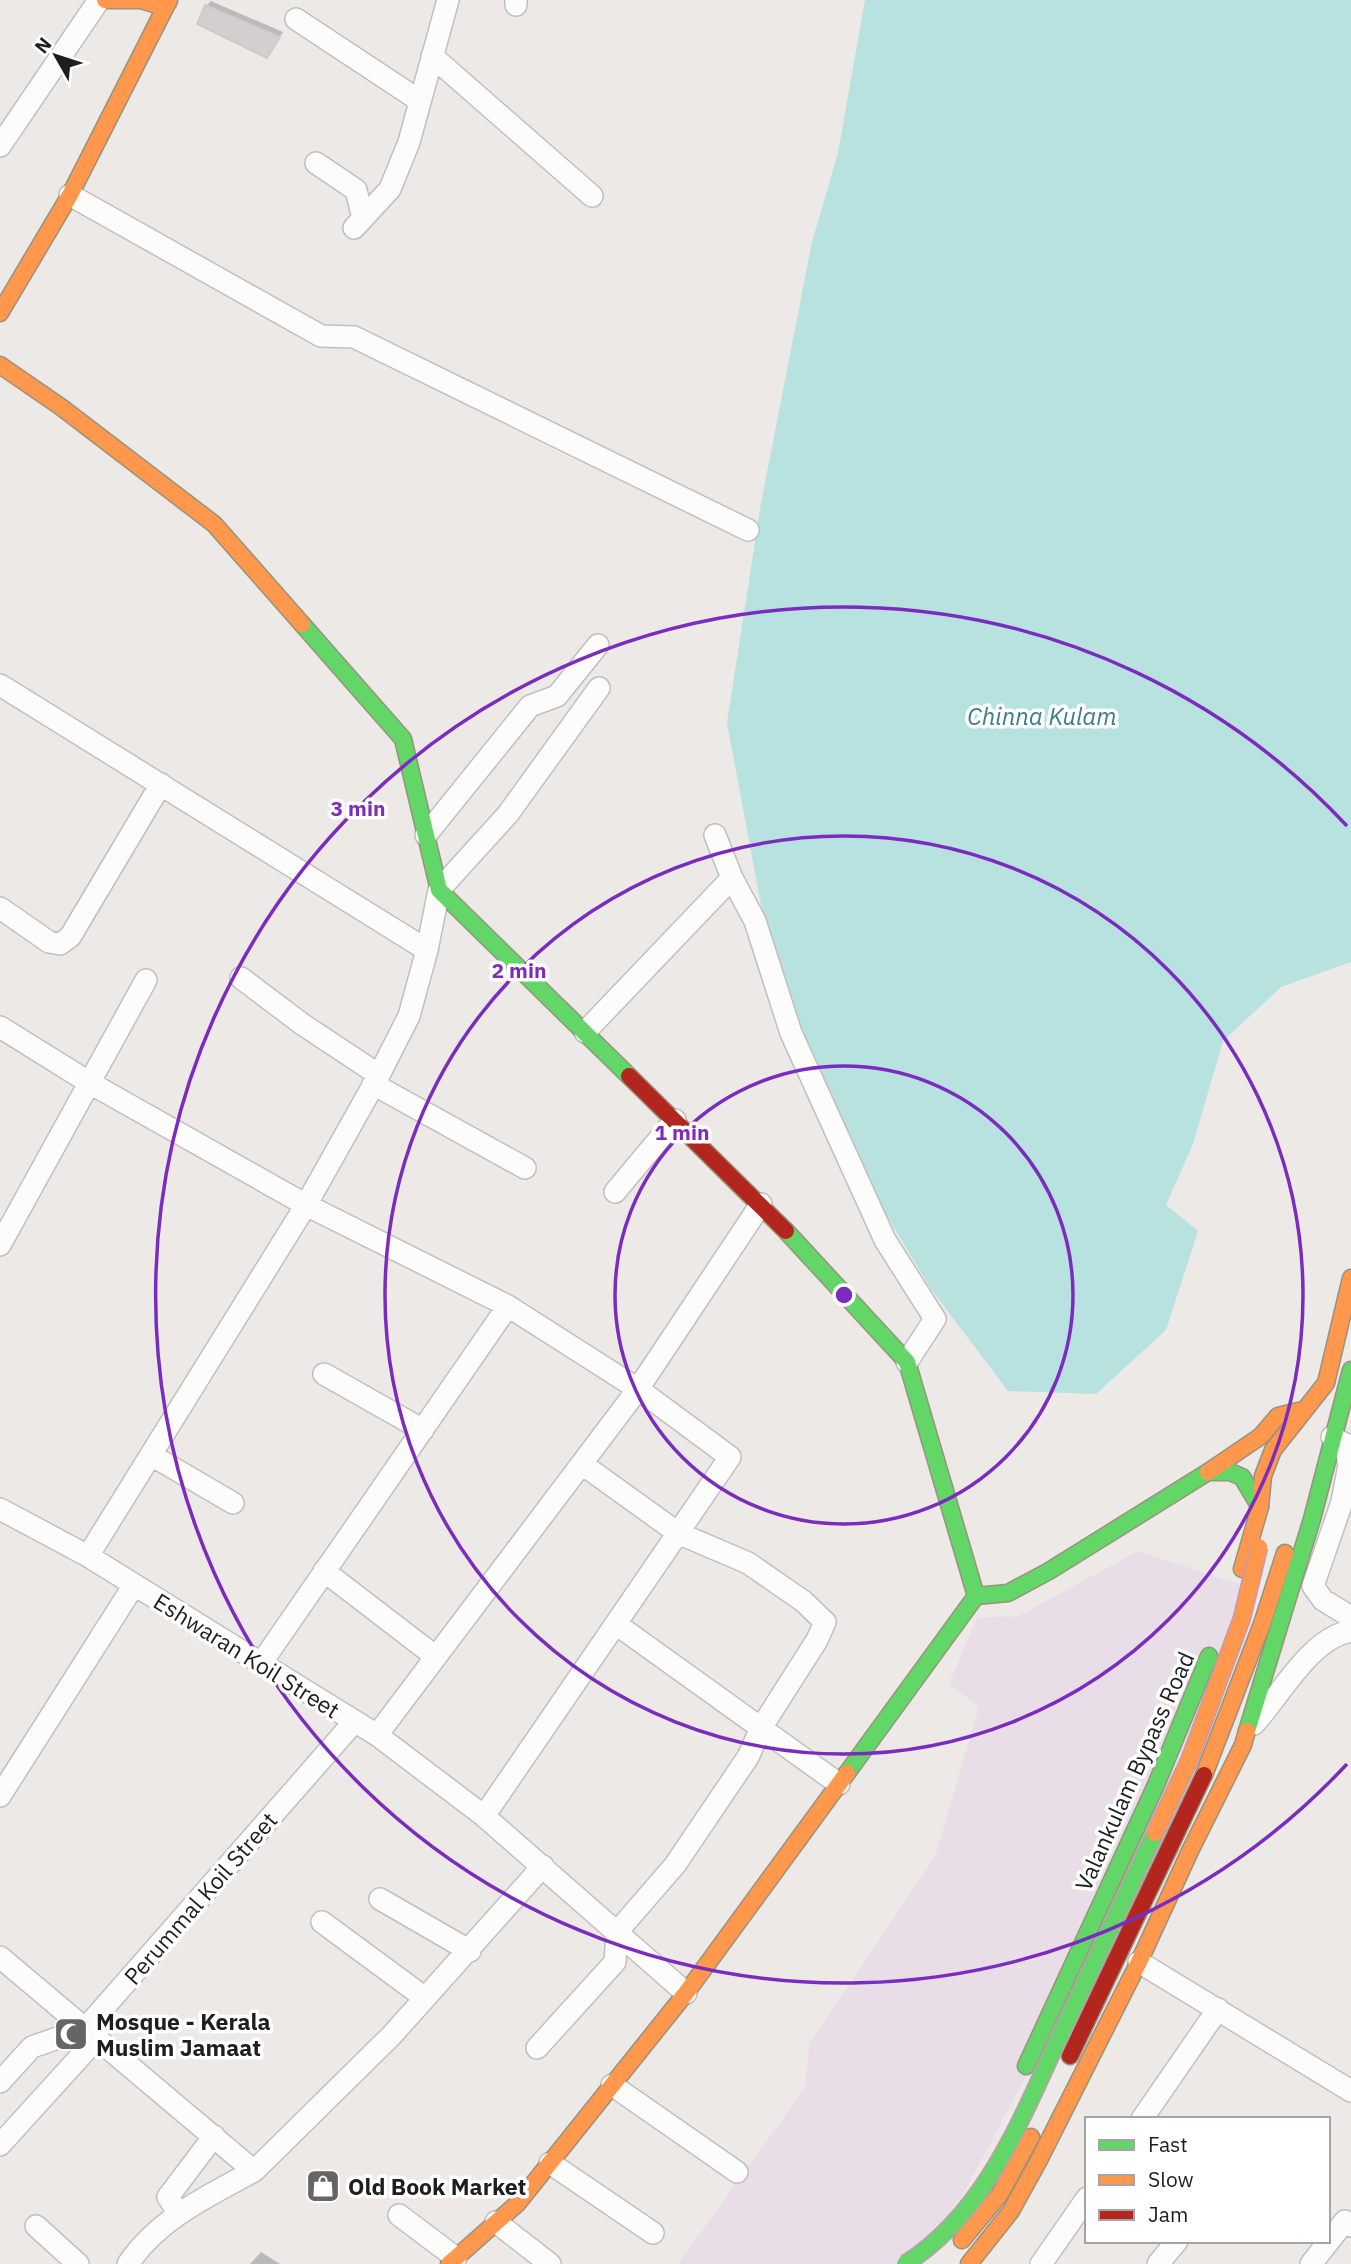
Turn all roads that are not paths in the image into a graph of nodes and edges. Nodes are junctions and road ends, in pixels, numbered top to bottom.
1 (99, 0) edge
2 (105, 0) edge
3 (448, 0) edge
4 (169, 2) edge
5 (140, 4) edge
6 (296, 19) dead end
7 (432, 56) junction
8 (420, 101) junction
9 (0, 146) edge
10 (316, 163) dead end
11 (70, 195) junction
12 (592, 196) dead end
13 (0, 313) edge
14 (0, 365) edge
15 (748, 530) dead end
16 (598, 645) dead end
17 (0, 685) edge
18 (599, 688) dead end
19 (161, 784) junction
20 (426, 835) junction
21 (715, 835) dead end
22 (732, 878) junction
23 (439, 890) junction
24 (0, 908) edge
25 (427, 950) junction
26 (241, 978) dead end
27 (146, 980) dead end
28 (0, 1027) edge
29 (585, 1032) junction
30 (376, 1079) junction
31 (90, 1083) junction
32 (676, 1120) junction
33 (525, 1168) dead end
34 (615, 1192) dead end
35 (761, 1204) junction
36 (306, 1205) junction
37 (0, 1245) edge
38 (1351, 1278) edge
39 (508, 1306) junction
40 (907, 1362) junction
41 (1351, 1370) edge
42 (324, 1374) dead end
43 (638, 1390) junction
44 (1308, 1404) junction
45 (1341, 1404) junction
46 (423, 1430) junction
47 (1332, 1437) junction
48 (151, 1455) junction
49 (582, 1464) junction
50 (1208, 1472) junction
51 (233, 1503) dead end
52 (1260, 1507) junction
53 (0, 1509) edge
54 (1254, 1529) junction
55 (678, 1533) junction
56 (1306, 1536) junction
57 (1259, 1547) junction
58 (1285, 1553) junction
59 (88, 1556) junction
60 (324, 1572) junction
61 (134, 1585) junction
62 (976, 1596) junction
63 (1351, 1617) edge
64 (616, 1624) junction
65 (1351, 1631) edge
66 (436, 1657) junction
67 (262, 1662) junction
68 (354, 1722) junction
69 (761, 1728) junction
70 (1248, 1731) junction
71 (377, 1735) junction
72 (839, 1784) junction
73 (0, 1796) edge
74 (484, 1816) junction
75 (543, 1866) junction
76 (380, 1899) dead end
77 (322, 1922) dead end
78 (617, 1932) junction
79 (469, 1950) junction
80 (0, 1957) edge
81 (1139, 1962) junction
82 (686, 1993) junction
83 (425, 1998) junction
84 (1218, 2009) junction
85 (92, 2032) junction
86 (537, 2048) dead end
87 (1065, 2068) dead end
88 (1021, 2077) dead end
89 (0, 2082) edge
90 (612, 2085) junction
91 (1351, 2091) edge
92 (1143, 2117) edge
93 (1041, 2118) dead end
94 (214, 2136) junction
95 (0, 2146) edge
96 (550, 2163) junction
97 (254, 2171) junction
98 (737, 2172) dead end
99 (966, 2182) dead end
100 (1085, 2201) edge
101 (178, 2213) junction
102 (400, 2214) dead end
103 (1341, 2219) edge
104 (496, 2222) junction
105 (36, 2226) dead end
106 (653, 2233) dead end
107 (1330, 2240) edge
108 (1175, 2243) edge
109 (1328, 2243) edge
110 (946, 2255) dead end
111 (452, 2261) edge
112 (1318, 2262) edge
113 (78, 2264) edge
114 (128, 2264) edge
115 (550, 2264) edge
116 (906, 2264) edge
117 (969, 2264) edge
118 (1041, 2264) edge
119 (1158, 2264) edge

1 - 9 street
2 - 5 main road
3 - 7 street
4 - 5 main road
4 - 11 main road
6 - 8 street
7 - 8 street
7 - 12 street
8 - 10 street
11 - 13 main road
11 - 15 street
14 - 20 main road
16 - 20 street
17 - 19 street
18 - 23 street
19 - 24 street
19 - 25 street
20 - 23 main road
21 - 22 street
22 - 29 street
22 - 40 street
23 - 25 street
23 - 29 main road
25 - 30 street
26 - 30 street
27 - 31 street
28 - 31 street
29 - 32 main road
30 - 33 street
30 - 36 street
31 - 36 street
31 - 37 street
32 - 34 street
32 - 35 main road
35 - 40 main road
35 - 43 street
36 - 39 street
36 - 48 street
38 - 44 main road, Valankulam Bypass Road
39 - 43 street
39 - 46 street
40 - 62 main road
41 - 45 main road
42 - 46 street
43 - 49 street
43 - 55 street
44 - 45 main road
44 - 50 main road
44 - 52 main road, Valankulam Bypass Road
45 - 47 main road
46 - 60 street
47 - 56 main road
47 - 63 street
48 - 51 street
48 - 59 street
49 - 55 street
49 - 66 street
50 - 52 main road
50 - 62 main road
52 - 54 main road, Valankulam Bypass Road
53 - 59 street, Eshwaran Koil Street
54 - 57 main road
54 - 88 main road, Valankulam Bypass Road
55 - 64 street
55 - 69 street
56 - 58 main road
56 - 70 main road
57 - 58 main road
57 - 116 main road, bridge
58 - 87 main road
59 - 61 street, Eshwaran Koil Street
60 - 66 street
60 - 67 street
61 - 67 street, Eshwaran Koil Street
61 - 73 street
62 - 72 main road
64 - 69 street
64 - 74 street
65 - 70 street
66 - 71 street
67 - 68 street, Eshwaran Koil Street
68 - 71 street, Eshwaran Koil Street
68 - 85 street, Perummal Koil Street
69 - 72 street
69 - 78 street
70 - 81 main road
71 - 74 street, Eshwaran Koil Street
72 - 82 main road
74 - 75 street, Eshwaran Koil Street
75 - 78 street, Eshwaran Koil Street
75 - 79 street
76 - 79 street
77 - 83 street
78 - 82 street, Eshwaran Koil Street
78 - 86 street
79 - 83 street
80 - 85 street
81 - 84 street
81 - 117 main road
82 - 90 main road
83 - 97 street
84 - 91 street
84 - 92 street
85 - 89 street, Perummal Koil Street
85 - 94 street
85 - 95 street
90 - 96 main road
90 - 98 street
93 - 110 main road
94 - 97 street
94 - 101 street
96 - 104 main road
96 - 106 street
97 - 101 street
99 - 116 main road
100 - 118 street
101 - 114 street
102 - 111 street
103 - 107 street
104 - 111 main road
104 - 115 street
105 - 113 street
108 - 119 street
109 - 112 street

